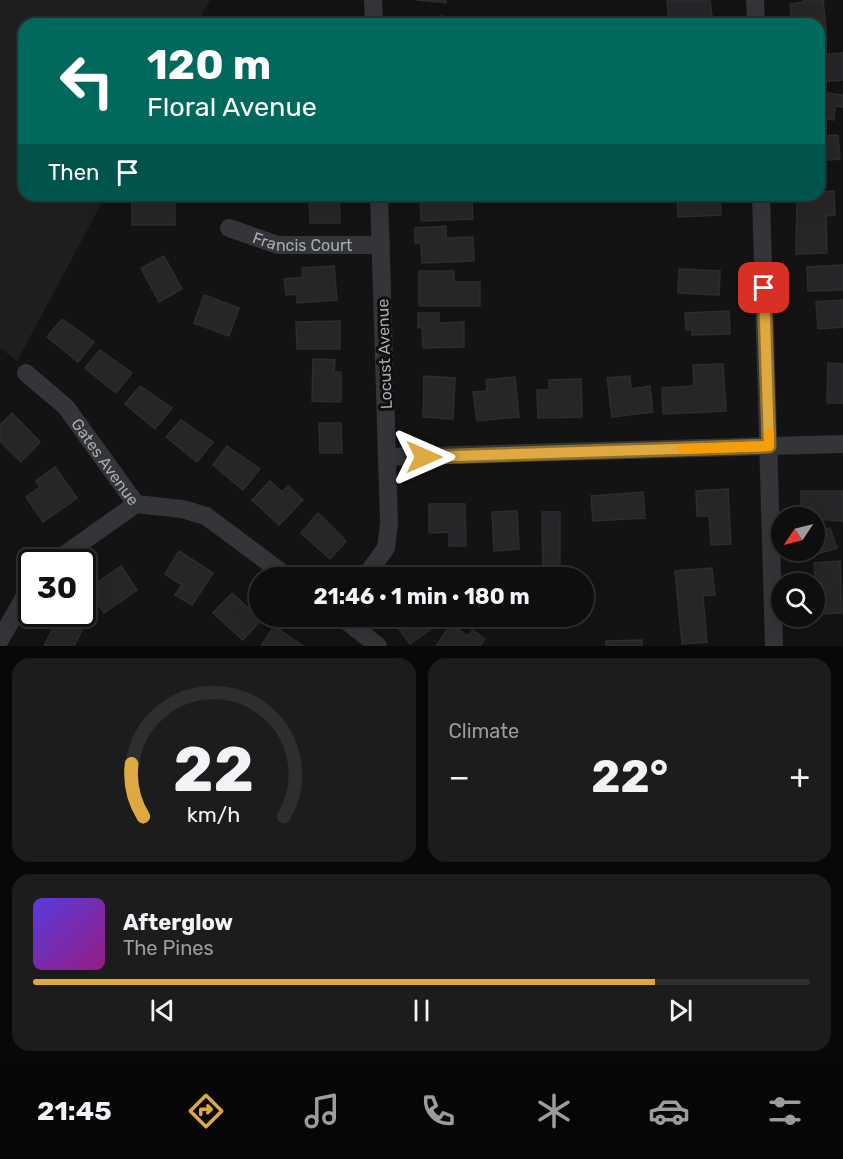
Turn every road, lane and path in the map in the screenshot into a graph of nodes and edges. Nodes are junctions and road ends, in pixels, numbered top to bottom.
1 (374, 0) edge
2 (755, 0) edge
3 (374, 18) edge
4 (756, 18) edge
5 (379, 201) edge
6 (761, 201) edge
7 (229, 228) dead end
8 (381, 245) junction
9 (26, 373) dead end
10 (843, 444) edge
11 (769, 446) junction
12 (387, 457) junction
13 (136, 504) junction
14 (72, 549) edge
15 (275, 567) edge
16 (372, 567) edge
17 (18, 608) edge
18 (354, 627) edge
19 (0, 640) edge
20 (378, 646) edge
21 (774, 646) edge

1 - 3 street
2 - 4 street
5 - 8 street, Locust Avenue
6 - 11 street
7 - 8 street, Francis Court
8 - 12 street, Locust Avenue
9 - 13 street, Gates Avenue
10 - 11 street
11 - 12 street
11 - 21 street
12 - 16 street, Locust Avenue
13 - 14 street
13 - 15 street, Gates Avenue
17 - 19 street
18 - 20 street

